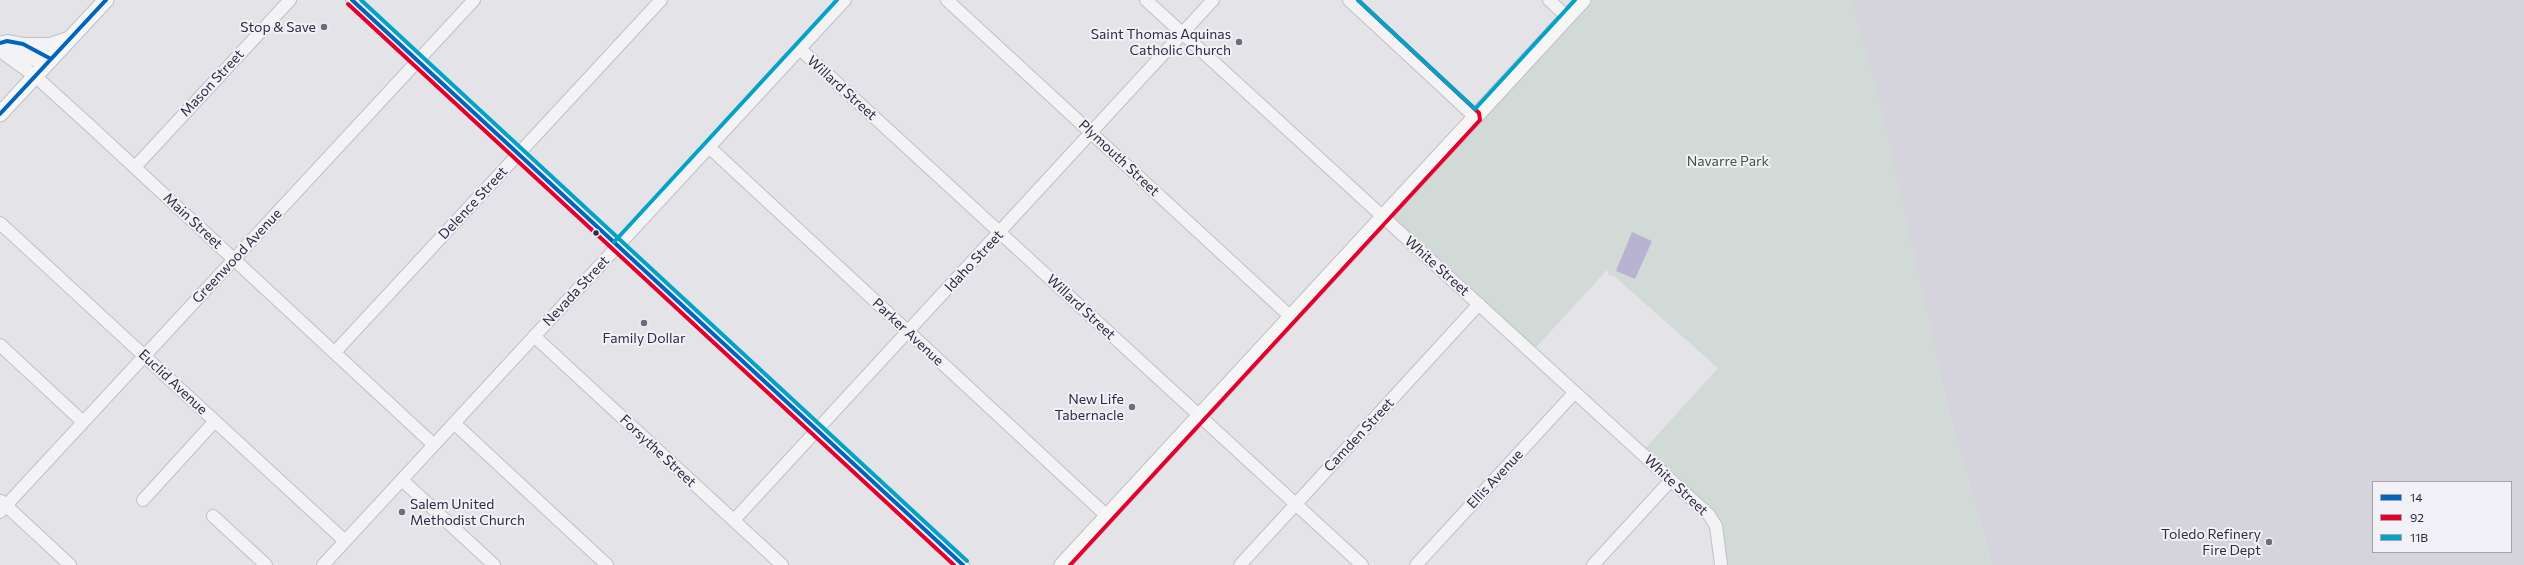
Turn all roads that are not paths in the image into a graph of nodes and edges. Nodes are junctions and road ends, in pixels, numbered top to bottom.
1 (106, 0) edge
2 (290, 0) edge
3 (352, 0) edge
4 (474, 0) edge
5 (661, 0) edge
6 (845, 0) edge
7 (947, 0) edge
8 (1146, 0) edge
9 (1213, 0) edge
10 (1349, 0) edge
11 (1549, 0) edge
12 (1583, 0) edge
13 (1567, 17) junction
14 (1182, 33) junction
15 (72, 36) junction
16 (0, 43) edge
17 (23, 44) junction
18 (800, 49) junction
19 (0, 51) edge
20 (418, 61) junction
21 (49, 62) junction
22 (35, 76) junction
23 (0, 114) edge
24 (1476, 117) junction
25 (1091, 132) junction
26 (709, 148) junction
27 (518, 154) junction
28 (135, 167) junction
29 (1383, 217) junction
30 (0, 224) edge
31 (1000, 233) junction
32 (618, 246) junction
33 (234, 260) junction
34 (1479, 304) junction
35 (1291, 317) junction
36 (908, 333) junction
37 (534, 336) junction
38 (0, 345) edge
39 (334, 352) junction
40 (144, 356) junction
41 (1575, 392) junction
42 (1199, 416) junction
43 (215, 421) junction
44 (83, 422) junction
45 (454, 423) junction
46 (818, 431) junction
47 (434, 445) junction
48 (402, 480) junction
49 (1671, 480) junction
50 (142, 500) dead end
51 (1295, 504) junction
52 (2, 506) edge
53 (213, 516) dead end
54 (1107, 516) junction
55 (734, 520) junction
56 (345, 541) junction
57 (70, 565) edge
58 (266, 565) edge
59 (323, 565) edge
60 (494, 565) edge
61 (607, 565) edge
62 (782, 565) edge
63 (963, 565) edge
64 (1062, 565) edge
65 (1240, 565) edge
66 (1362, 565) edge
67 (1416, 565) edge
68 (1592, 565) edge
69 (1721, 565) edge

1 - 15 main road
2 - 28 street, Mason Street
3 - 20 street
4 - 20 street, Greenwood Avenue
5 - 27 street, Delence Street
6 - 18 street, Nevada Street
7 - 25 street, Plymouth Street
8 - 14 street, White Street
9 - 14 street, Idaho Street
10 - 24 street
11 - 13 street
12 - 13 main road
13 - 24 main road
14 - 25 street, Idaho Street
14 - 29 street, White Street
15 - 17 street
15 - 21 main road
16 - 17 street
17 - 21 street
18 - 26 street, Nevada Street
18 - 31 street, Willard Street
19 - 21 street
19 - 22 street, Main Street
20 - 27 street
20 - 33 street, Greenwood Avenue
21 - 22 main road
22 - 23 main road
22 - 28 street, Main Street
24 - 29 main road
25 - 31 street, Idaho Street
25 - 35 street, Plymouth Street
26 - 32 street, Nevada Street
26 - 36 street, Parker Avenue
27 - 32 street
27 - 39 street, Delence Street
28 - 33 street, Main Street
29 - 34 street, White Street
29 - 35 main road
30 - 40 street, Euclid Avenue
31 - 36 street, Idaho Street
31 - 42 street, Willard Street
32 - 37 street, Nevada Street
32 - 46 street
33 - 39 street, Main Street
33 - 40 street, Greenwood Avenue
34 - 41 street, White Street
34 - 51 street, Camden Street
35 - 42 main road
36 - 46 street, Idaho Street
36 - 54 street, Parker Avenue
37 - 45 street, Nevada Street
37 - 55 street, Forsythe Street
38 - 44 street
39 - 47 street, Main Street
40 - 43 street, Euclid Avenue
40 - 44 street, Greenwood Avenue
41 - 49 street, White Street
41 - 67 street, Ellis Avenue
42 - 51 street, Willard Street
42 - 54 main road
43 - 50 street
43 - 56 street, Euclid Avenue
44 - 52 street, Greenwood Avenue
45 - 47 street, Nevada Street
45 - 61 street
46 - 55 street, Idaho Street
46 - 63 street
47 - 48 street, Nevada Street
48 - 56 street, Nevada Street
48 - 60 street
49 - 68 street
49 - 69 street, White Street
51 - 65 street, Camden Street
51 - 66 street, Willard Street
52 - 57 street
53 - 58 street
54 - 64 main road
55 - 62 street, Forsythe Street
56 - 59 street, Nevada Street

